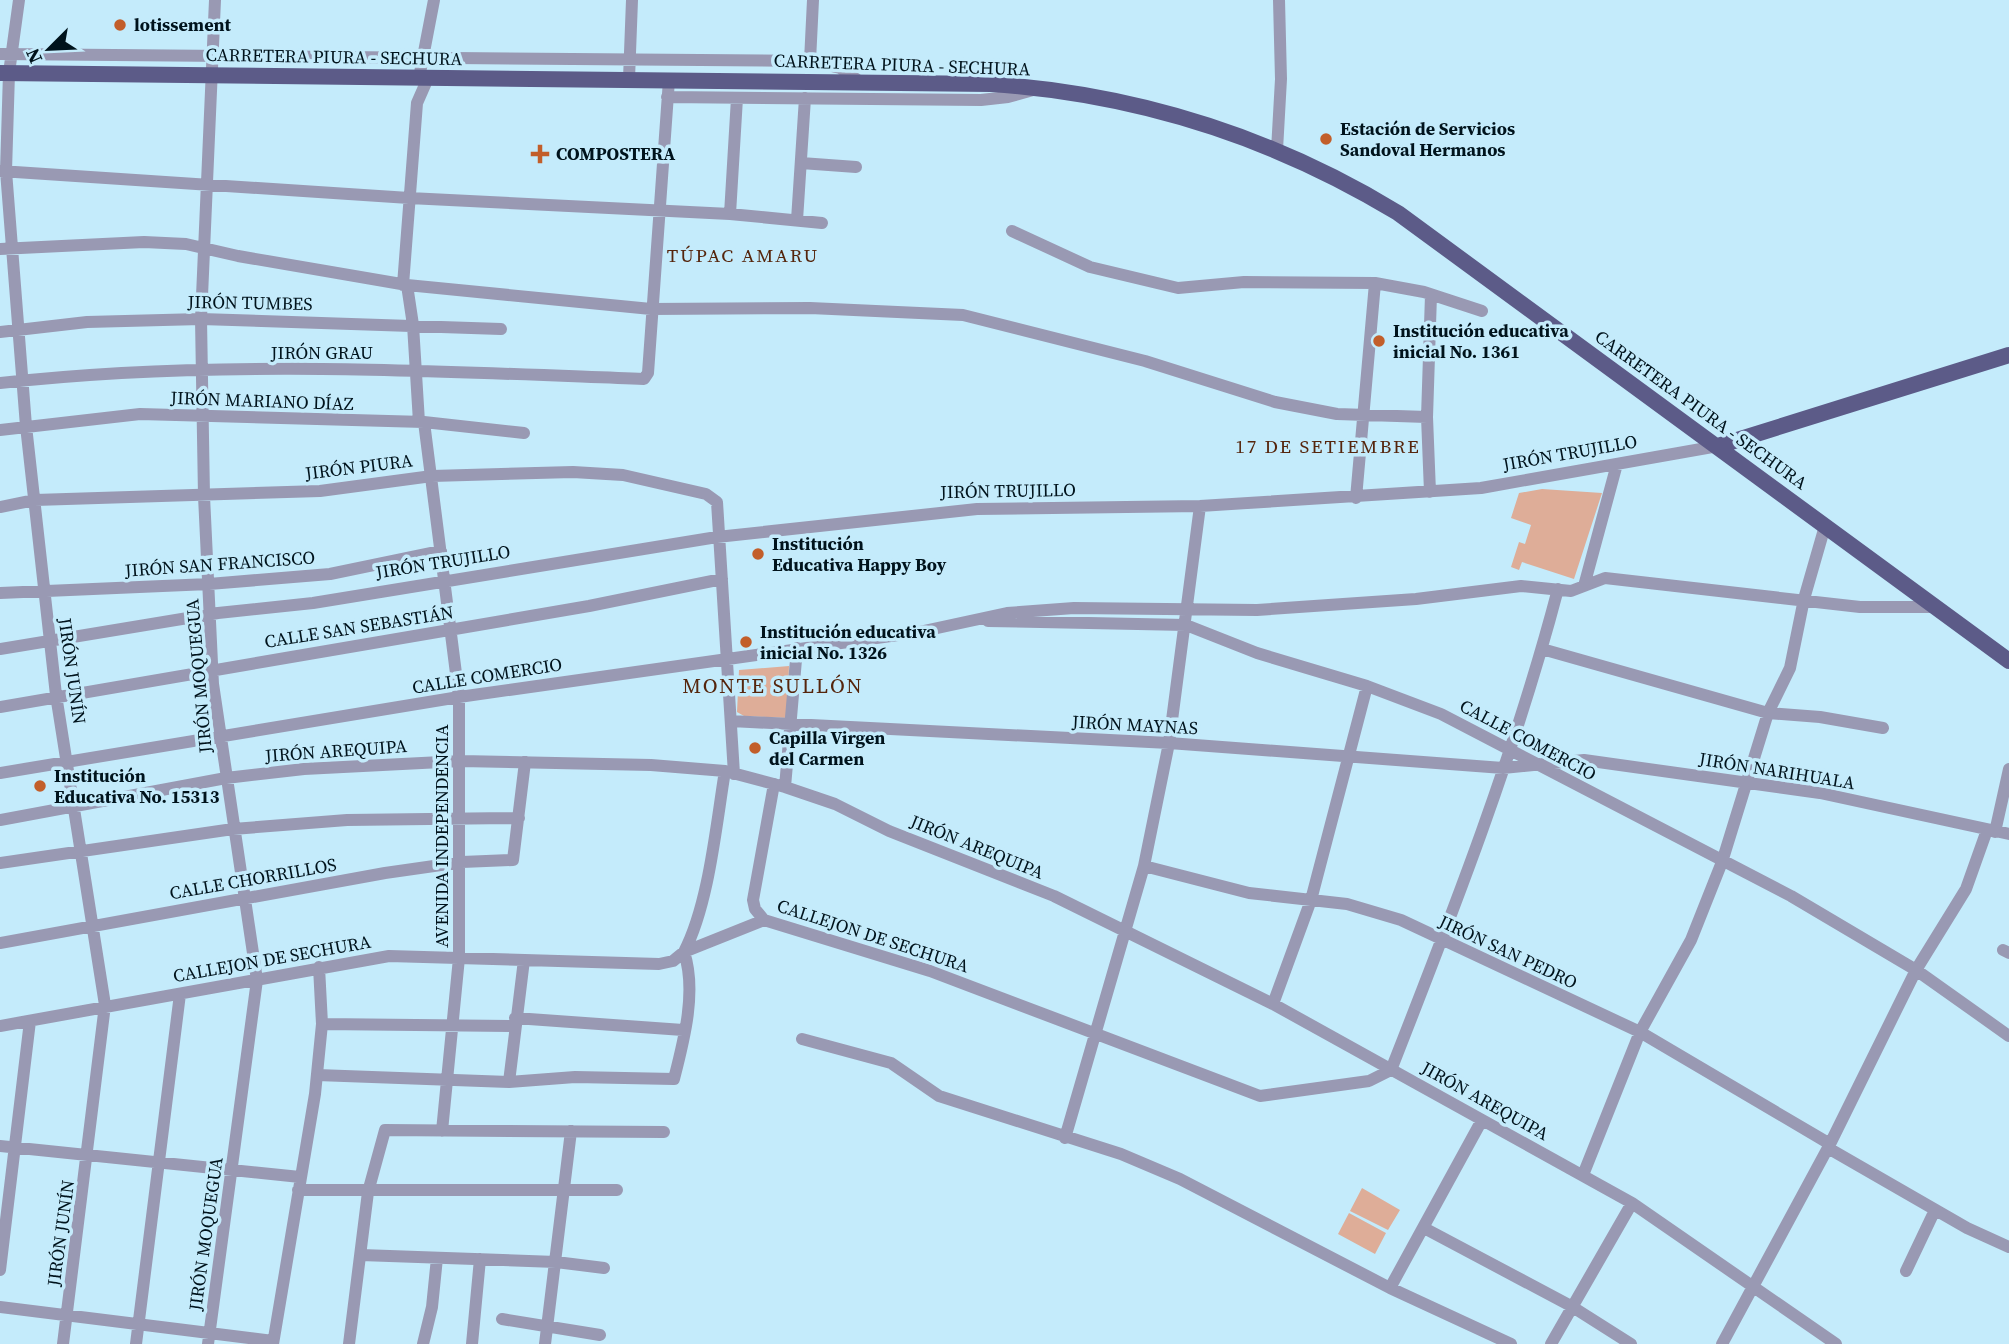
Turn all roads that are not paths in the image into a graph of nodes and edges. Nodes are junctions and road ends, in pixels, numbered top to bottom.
1 (19, 0) edge
2 (215, 0) edge
3 (433, 0) edge
4 (632, 0) edge
5 (813, 0) edge
6 (1279, 0) edge
7 (0, 54) edge
8 (14, 54) junction
9 (214, 55) junction
10 (421, 57) junction
11 (632, 59) junction
12 (810, 61) junction
13 (4, 73) edge
14 (213, 75) junction
15 (418, 78) junction
16 (629, 79) junction
17 (668, 80) junction
18 (859, 81) junction
19 (1037, 88) junction
20 (667, 97) junction
21 (737, 98) junction
22 (805, 98) junction
23 (416, 103) junction
24 (1277, 150) junction
25 (801, 163) junction
26 (856, 167) dead end
27 (3, 171) edge
28 (206, 183) junction
29 (409, 198) junction
30 (658, 209) junction
31 (730, 214) junction
32 (797, 220) junction
33 (822, 223) dead end
34 (1012, 230) dead end
35 (203, 248) junction
36 (6, 249) edge
37 (1375, 283) junction
38 (405, 285) junction
39 (1431, 295) junction
40 (651, 309) junction
41 (1482, 311) dead end
42 (201, 319) junction
43 (413, 325) junction
44 (501, 329) dead end
45 (19, 330) junction
46 (0, 332) edge
47 (2009, 355) edge
48 (202, 370) junction
49 (416, 371) junction
50 (25, 380) junction
51 (0, 383) edge
52 (203, 415) junction
53 (1363, 416) junction
54 (1427, 417) junction
55 (421, 422) junction
56 (26, 426) junction
57 (0, 430) edge
58 (524, 433) dead end
59 (1718, 446) junction
60 (1617, 464) junction
61 (432, 476) junction
62 (1430, 492) junction
63 (204, 496) junction
64 (1356, 498) junction
65 (35, 500) junction
66 (1200, 506) junction
67 (0, 507) edge
68 (1825, 526) junction
69 (717, 537) junction
70 (441, 551) junction
71 (722, 579) junction
72 (446, 581) junction
73 (209, 584) junction
74 (1584, 586) junction
75 (1558, 589) junction
76 (44, 592) junction
77 (0, 593) edge
78 (1804, 599) junction
79 (1934, 607) junction
80 (1188, 609) junction
81 (212, 615) junction
82 (981, 621) junction
83 (1186, 625) junction
84 (453, 630) junction
85 (49, 639) junction
86 (0, 649) edge
87 (797, 649) junction
88 (1542, 649) junction
89 (728, 660) junction
90 (2009, 661) edge
91 (213, 669) junction
92 (1367, 686) junction
93 (56, 695) junction
94 (459, 697) junction
95 (0, 707) edge
96 (1768, 713) junction
97 (731, 721) junction
98 (792, 726) junction
99 (1883, 728) dead end
100 (220, 738) junction
101 (1169, 743) junction
102 (1509, 750) junction
103 (1349, 755) junction
104 (67, 761) junction
105 (461, 761) junction
106 (525, 762) junction
107 (1537, 766) junction
108 (1503, 768) junction
109 (2009, 769) edge
110 (0, 773) edge
111 (729, 773) junction
112 (226, 778) junction
113 (1749, 784) junction
114 (780, 786) junction
115 (74, 804) junction
116 (519, 818) junction
117 (461, 819) junction
118 (0, 820) edge
119 (233, 829) junction
120 (1991, 831) junction
121 (2009, 834) edge
122 (81, 849) junction
123 (462, 862) junction
124 (1723, 862) junction
125 (0, 863) edge
126 (1144, 866) junction
127 (244, 899) junction
128 (1311, 900) junction
129 (764, 920) junction
130 (95, 925) junction
131 (1127, 931) junction
132 (1442, 941) junction
133 (0, 943) edge
134 (684, 952) junction
135 (460, 958) junction
136 (524, 960) junction
137 (318, 967) junction
138 (1916, 970) junction
139 (257, 980) junction
140 (180, 994) junction
141 (1273, 1004) junction
142 (105, 1005) junction
143 (30, 1021) junction
144 (514, 1022) junction
145 (322, 1024) junction
146 (0, 1026) edge
147 (455, 1026) junction
148 (683, 1030) junction
149 (1640, 1032) junction
150 (1097, 1033) junction
151 (2009, 1036) edge
152 (802, 1039) dead end
153 (1391, 1070) junction
154 (317, 1075) junction
155 (448, 1081) junction
156 (509, 1082) junction
157 (1482, 1120) junction
158 (442, 1131) junction
159 (571, 1131) junction
160 (664, 1132) dead end
161 (1065, 1138) junction
162 (0, 1146) edge
163 (1829, 1146) junction
164 (14, 1147) junction
165 (89, 1156) junction
166 (159, 1164) junction
167 (233, 1172) junction
168 (1583, 1175) junction
169 (299, 1184) junction
170 (617, 1190) dead end
171 (563, 1191) junction
172 (368, 1192) junction
173 (1632, 1203) junction
174 (1936, 1210) junction
175 (1424, 1228) junction
176 (2009, 1247) edge
177 (360, 1255) junction
178 (437, 1258) junction
179 (480, 1259) junction
180 (556, 1262) junction
181 (604, 1268) dead end
182 (0, 1269) edge
183 (1906, 1271) dead end
184 (1755, 1286) junction
185 (1390, 1288) junction
186 (0, 1307) edge
187 (1572, 1307) junction
188 (67, 1315) junction
189 (502, 1319) dead end
190 (139, 1325) junction
191 (547, 1326) junction
192 (600, 1335) dead end
193 (209, 1338) edge
194 (273, 1342) edge
195 (63, 1344) edge
196 (136, 1344) edge
197 (349, 1344) edge
198 (423, 1344) edge
199 (472, 1344) edge
200 (545, 1344) edge
201 (1511, 1344) edge
202 (1551, 1344) edge
203 (1630, 1344) edge
204 (1722, 1344) edge
205 (1836, 1344) edge

1 - 8 street, JIRÓN JUNÍN
2 - 9 street, JIRÓN MOQUEGUA
3 - 10 street
4 - 11 street
5 - 12 street
6 - 24 street
7 - 8 street
8 - 9 street
8 - 13 street, JIRÓN JUNÍN
9 - 10 street
9 - 14 street, JIRÓN MOQUEGUA
10 - 11 street
10 - 15 street
11 - 12 street
11 - 16 street
12 - 18 street
13 - 14 main road, CARRETERA PIURA - SECHURA
13 - 27 street, JIRÓN JUNÍN
14 - 15 main road, CARRETERA PIURA - SECHURA
14 - 28 street, JIRÓN MOQUEGUA
15 - 16 main road, CARRETERA PIURA - SECHURA
15 - 23 street, AVENIDA INDEPENDENCIA
15 - 23 street, AVENIDA INDEPENDENCIA
16 - 17 main road, CARRETERA PIURA - SECHURA
17 - 18 main road, CARRETERA PIURA - SECHURA
17 - 20 street
18 - 19 main road, CARRETERA PIURA - SECHURA
19 - 22 street
19 - 24 main road, CARRETERA PIURA - SECHURA
20 - 21 street
20 - 30 street
21 - 22 street
21 - 31 street
22 - 25 street
23 - 29 street, AVENIDA INDEPENDENCIA
24 - 59 main road, CARRETERA PIURA - SECHURA
25 - 26 street
25 - 32 street
27 - 28 street
27 - 36 street, JIRÓN JUNÍN
28 - 29 street
28 - 35 street, JIRÓN MOQUEGUA
29 - 30 street
29 - 38 street, AVENIDA INDEPENDENCIA
30 - 31 street
30 - 40 street
31 - 32 street
32 - 33 street
34 - 37 street
35 - 36 street
35 - 38 street
35 - 42 street, JIRÓN MOQUEGUA
36 - 45 street, JIRÓN JUNÍN
37 - 39 street
37 - 53 street
38 - 40 street
38 - 43 street, AVENIDA INDEPENDENCIA
39 - 41 street
39 - 54 street
40 - 49 street, JIRÓN GRAU
40 - 53 street
42 - 43 street, JIRÓN TUMBES
42 - 45 street, JIRÓN TUMBES
42 - 48 street, JIRÓN MOQUEGUA
43 - 44 street, JIRÓN TUMBES
43 - 49 street, AVENIDA INDEPENDENCIA
45 - 46 street, JIRÓN TUMBES
45 - 50 street, JIRÓN JUNÍN
47 - 59 main road, JIRÓN TRUJILLO
48 - 49 street, JIRÓN GRAU
48 - 50 street, JIRÓN GRAU
48 - 52 street, JIRÓN MOQUEGUA
49 - 55 street, AVENIDA INDEPENDENCIA
50 - 51 street, JIRÓN GRAU
50 - 56 street, JIRÓN JUNÍN
52 - 55 street, JIRÓN MARIANO DÍAZ
52 - 56 street, JIRÓN MARIANO DÍAZ
52 - 63 street, JIRÓN MOQUEGUA
53 - 54 street
53 - 64 street
54 - 62 street
55 - 58 street, JIRÓN MARIANO DÍAZ
55 - 61 street, AVENIDA INDEPENDENCIA
56 - 57 street, JIRÓN MARIANO DÍAZ
56 - 65 street, JIRÓN JUNÍN
59 - 60 street, JIRÓN TRUJILLO
59 - 68 main road, CARRETERA PIURA - SECHURA
60 - 62 street, JIRÓN TRUJILLO
60 - 74 street
61 - 63 street, JIRÓN PIURA
61 - 69 street, JIRÓN PIURA
61 - 70 street, AVENIDA INDEPENDENCIA
62 - 64 street, JIRÓN TRUJILLO
63 - 65 street, JIRÓN PIURA
63 - 73 street, JIRÓN MOQUEGUA
64 - 66 street, JIRÓN TRUJILLO
65 - 67 street, JIRÓN PIURA
65 - 76 street, JIRÓN JUNÍN
66 - 69 street, JIRÓN TRUJILLO
66 - 80 street
68 - 78 street
68 - 79 main road, CARRETERA PIURA - SECHURA
69 - 71 street
69 - 72 street, JIRÓN TRUJILLO
70 - 72 street, AVENIDA INDEPENDENCIA
70 - 73 street, JIRÓN SAN FRANCISCO
71 - 84 street, CALLE SAN SEBASTIÁN
71 - 89 street
72 - 81 street, JIRÓN TRUJILLO
72 - 84 street, AVENIDA INDEPENDENCIA
73 - 76 street, JIRÓN SAN FRANCISCO
73 - 81 street, JIRÓN MOQUEGUA
74 - 75 street, CALLE COMERCIO
74 - 78 street, CALLE COMERCIO
75 - 80 street, CALLE COMERCIO
75 - 88 street
76 - 77 street, JIRÓN SAN FRANCISCO
76 - 85 street, JIRÓN JUNÍN
78 - 79 street, CALLE COMERCIO
78 - 96 street
79 - 90 main road, CARRETERA PIURA - SECHURA
80 - 82 street, CALLE COMERCIO
80 - 83 street
81 - 85 street, JIRÓN TRUJILLO
81 - 91 street, JIRÓN MOQUEGUA
82 - 83 street, CALLE COMERCIO
82 - 87 street, CALLE COMERCIO
83 - 92 street, CALLE COMERCIO
83 - 101 street
84 - 91 street, CALLE SAN SEBASTIÁN
84 - 94 street, AVENIDA INDEPENDENCIA
85 - 86 street, JIRÓN TRUJILLO
85 - 93 street, JIRÓN JUNÍN
87 - 89 street, CALLE COMERCIO
87 - 98 street
88 - 96 street
88 - 102 street
89 - 94 street, CALLE COMERCIO
89 - 97 street
91 - 93 street, CALLE SAN SEBASTIÁN
91 - 100 street, JIRÓN MOQUEGUA
92 - 102 street, CALLE COMERCIO
92 - 103 street
93 - 95 street, CALLE SAN SEBASTIÁN
93 - 104 street, JIRÓN JUNÍN
94 - 100 street, CALLE COMERCIO
94 - 105 street, AVENIDA INDEPENDENCIA
96 - 99 street
96 - 113 street
97 - 98 street, JIRÓN MAYNAS
97 - 111 street
98 - 101 street, JIRÓN MAYNAS
98 - 114 street
100 - 104 street, CALLE COMERCIO
100 - 112 street, JIRÓN MOQUEGUA
101 - 103 street, JIRÓN MAYNAS
101 - 126 street
102 - 107 street, CALLE COMERCIO
102 - 108 street
103 - 108 street, JIRÓN MAYNAS
103 - 128 street
104 - 110 street, CALLE COMERCIO
104 - 115 street, JIRÓN JUNÍN
105 - 106 street, JIRÓN AREQUIPA
105 - 112 street, JIRÓN AREQUIPA
105 - 117 street, AVENIDA INDEPENDENCIA
106 - 111 street, JIRÓN AREQUIPA
106 - 116 street
107 - 108 street, JIRÓN MAYNAS
107 - 113 street, JIRÓN NARIHUALA
107 - 124 street, CALLE COMERCIO
108 - 132 street
109 - 120 street
111 - 114 street, JIRÓN AREQUIPA
111 - 134 street
112 - 115 street, JIRÓN AREQUIPA
112 - 119 street, JIRÓN MOQUEGUA
113 - 120 street, JIRÓN NARIHUALA
113 - 124 street
114 - 129 street
114 - 131 street, JIRÓN AREQUIPA
115 - 118 street, JIRÓN AREQUIPA
115 - 122 street, JIRÓN JUNÍN
116 - 117 street
116 - 123 street, CALLE CHORRILLOS
117 - 119 street
117 - 123 street, AVENIDA INDEPENDENCIA
119 - 122 street
119 - 127 street, JIRÓN MOQUEGUA
120 - 121 street, JIRÓN NARIHUALA
120 - 138 street
122 - 125 street
122 - 130 street, JIRÓN JUNÍN
123 - 127 street, CALLE CHORRILLOS
123 - 135 street, AVENIDA INDEPENDENCIA
124 - 138 street, CALLE COMERCIO
124 - 149 street
126 - 128 street, JIRÓN SAN PEDRO
126 - 131 street
127 - 130 street, CALLE CHORRILLOS
127 - 139 street, JIRÓN MOQUEGUA
128 - 132 street, JIRÓN SAN PEDRO
128 - 141 street
129 - 134 street, CALLEJON DE SECHURA
129 - 150 street, CALLEJON DE SECHURA
130 - 133 street, CALLE CHORRILLOS
130 - 142 street, JIRÓN JUNÍN
131 - 141 street, JIRÓN AREQUIPA
131 - 150 street
132 - 149 street, JIRÓN SAN PEDRO
132 - 153 street
134 - 136 street, CALLEJON DE SECHURA
134 - 148 street
135 - 136 street, CALLEJON DE SECHURA
135 - 137 street, CALLEJON DE SECHURA
135 - 147 street, AVENIDA INDEPENDENCIA
136 - 144 street
137 - 139 street, CALLEJON DE SECHURA
137 - 145 street
138 - 151 street, CALLE COMERCIO
138 - 163 street
139 - 140 street, CALLEJON DE SECHURA
139 - 167 street, JIRÓN MOQUEGUA
140 - 142 street, CALLEJON DE SECHURA
140 - 166 street
141 - 153 street, JIRÓN AREQUIPA
142 - 143 street, CALLEJON DE SECHURA
142 - 165 street, JIRÓN JUNÍN
143 - 146 street, CALLEJON DE SECHURA
143 - 164 street
144 - 147 street
144 - 148 street
144 - 156 street
145 - 147 street
145 - 154 street
147 - 155 street, AVENIDA INDEPENDENCIA
148 - 156 street
149 - 163 street, JIRÓN SAN PEDRO
149 - 168 street
150 - 153 street, CALLEJON DE SECHURA
150 - 161 street
152 - 161 street
153 - 157 street, JIRÓN AREQUIPA
154 - 155 street
154 - 169 street
155 - 156 street
155 - 158 street, AVENIDA INDEPENDENCIA
157 - 168 street, JIRÓN AREQUIPA
157 - 175 street
158 - 159 street
158 - 172 street
159 - 160 street
159 - 171 street
161 - 185 street
162 - 164 street
163 - 174 street, JIRÓN SAN PEDRO
163 - 184 street
164 - 165 street
164 - 182 street
165 - 166 street
165 - 188 street, JIRÓN JUNÍN
166 - 167 street
166 - 190 street
167 - 169 street
167 - 193 street, JIRÓN MOQUEGUA
168 - 173 street, JIRÓN AREQUIPA
169 - 172 street
169 - 194 street
170 - 171 street
171 - 172 street
171 - 180 street
172 - 177 street
173 - 184 street, JIRÓN AREQUIPA
173 - 187 street
174 - 176 street, JIRÓN SAN PEDRO
174 - 183 street
175 - 185 street
175 - 187 street
177 - 178 street
177 - 197 street
178 - 179 street
178 - 198 street
179 - 180 street
179 - 199 street
180 - 181 street
180 - 191 street
184 - 204 street
184 - 205 street, JIRÓN AREQUIPA
185 - 201 street
186 - 188 street
187 - 202 street
187 - 203 street
188 - 190 street
188 - 195 street, JIRÓN JUNÍN
189 - 191 street
190 - 193 street
190 - 196 street
191 - 192 street
191 - 200 street
193 - 194 street

